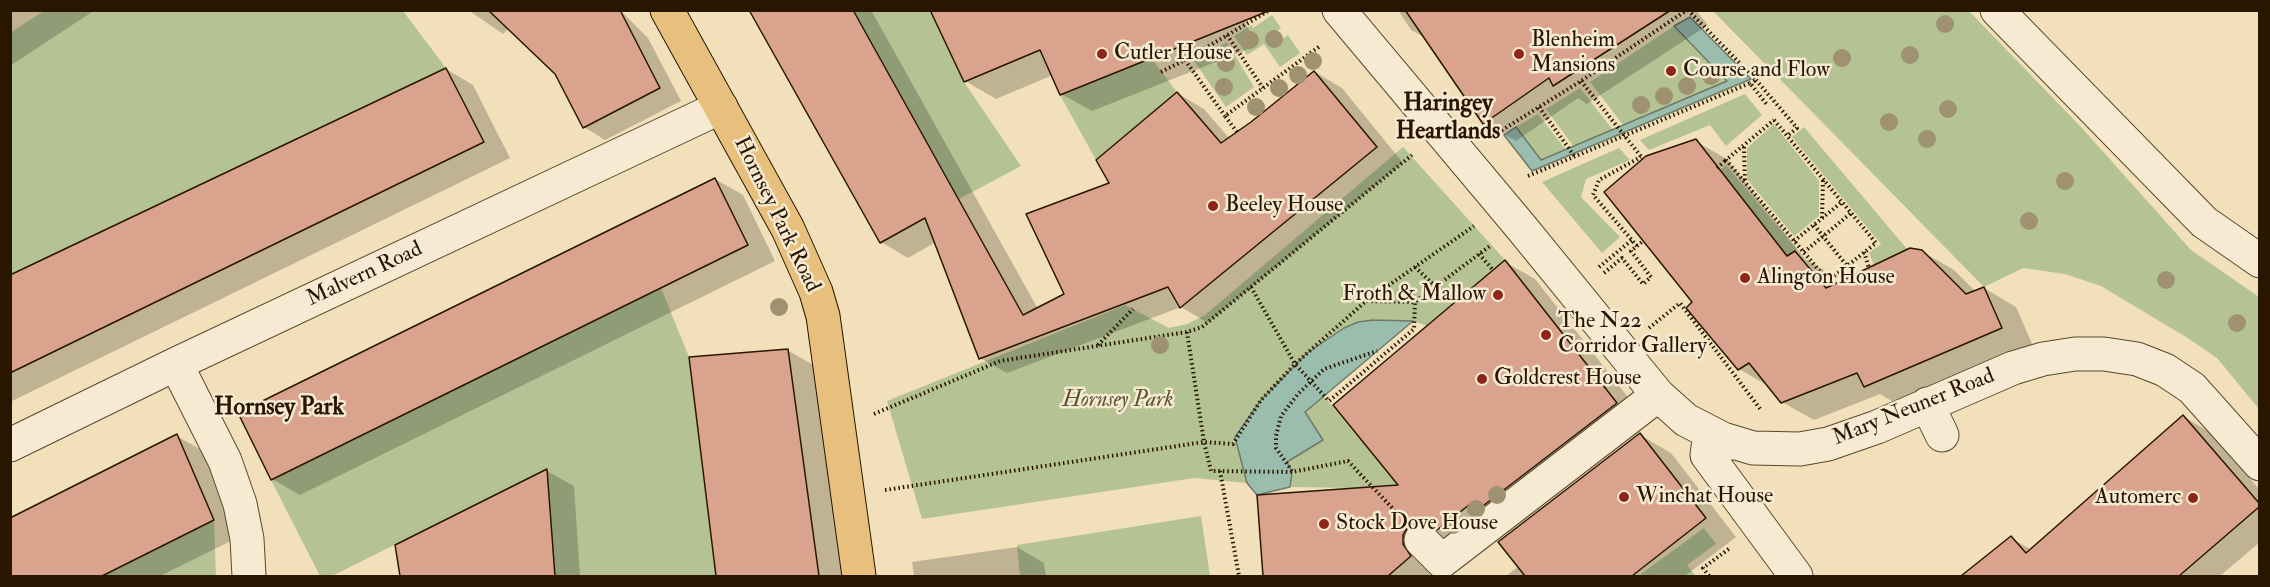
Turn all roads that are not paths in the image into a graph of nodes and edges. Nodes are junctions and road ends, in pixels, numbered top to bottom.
1 (667, 10) edge
2 (1997, 10) edge
3 (1345, 17) edge
4 (721, 107) junction
5 (2259, 261) edge
6 (176, 363) junction
7 (1658, 395) junction
8 (1927, 404) junction
9 (1942, 435) dead end
10 (1732, 443) junction
11 (10, 445) edge
12 (2259, 464) edge
13 (1421, 540) road end
14 (249, 576) edge
15 (859, 576) edge
16 (1796, 576) edge

1 - 4 main road, Hornsey Park Road
2 - 5 street
3 - 7 street, Mary Neuner Road
4 - 6 street, Malvern Road
4 - 15 main road, Hornsey Park Road
6 - 11 street, Malvern Road
6 - 14 street
7 - 10 street, Mary Neuner Road
7 - 13 street
8 - 9 street
8 - 10 street, Mary Neuner Road
8 - 12 street, Mary Neuner Road
10 - 16 street

